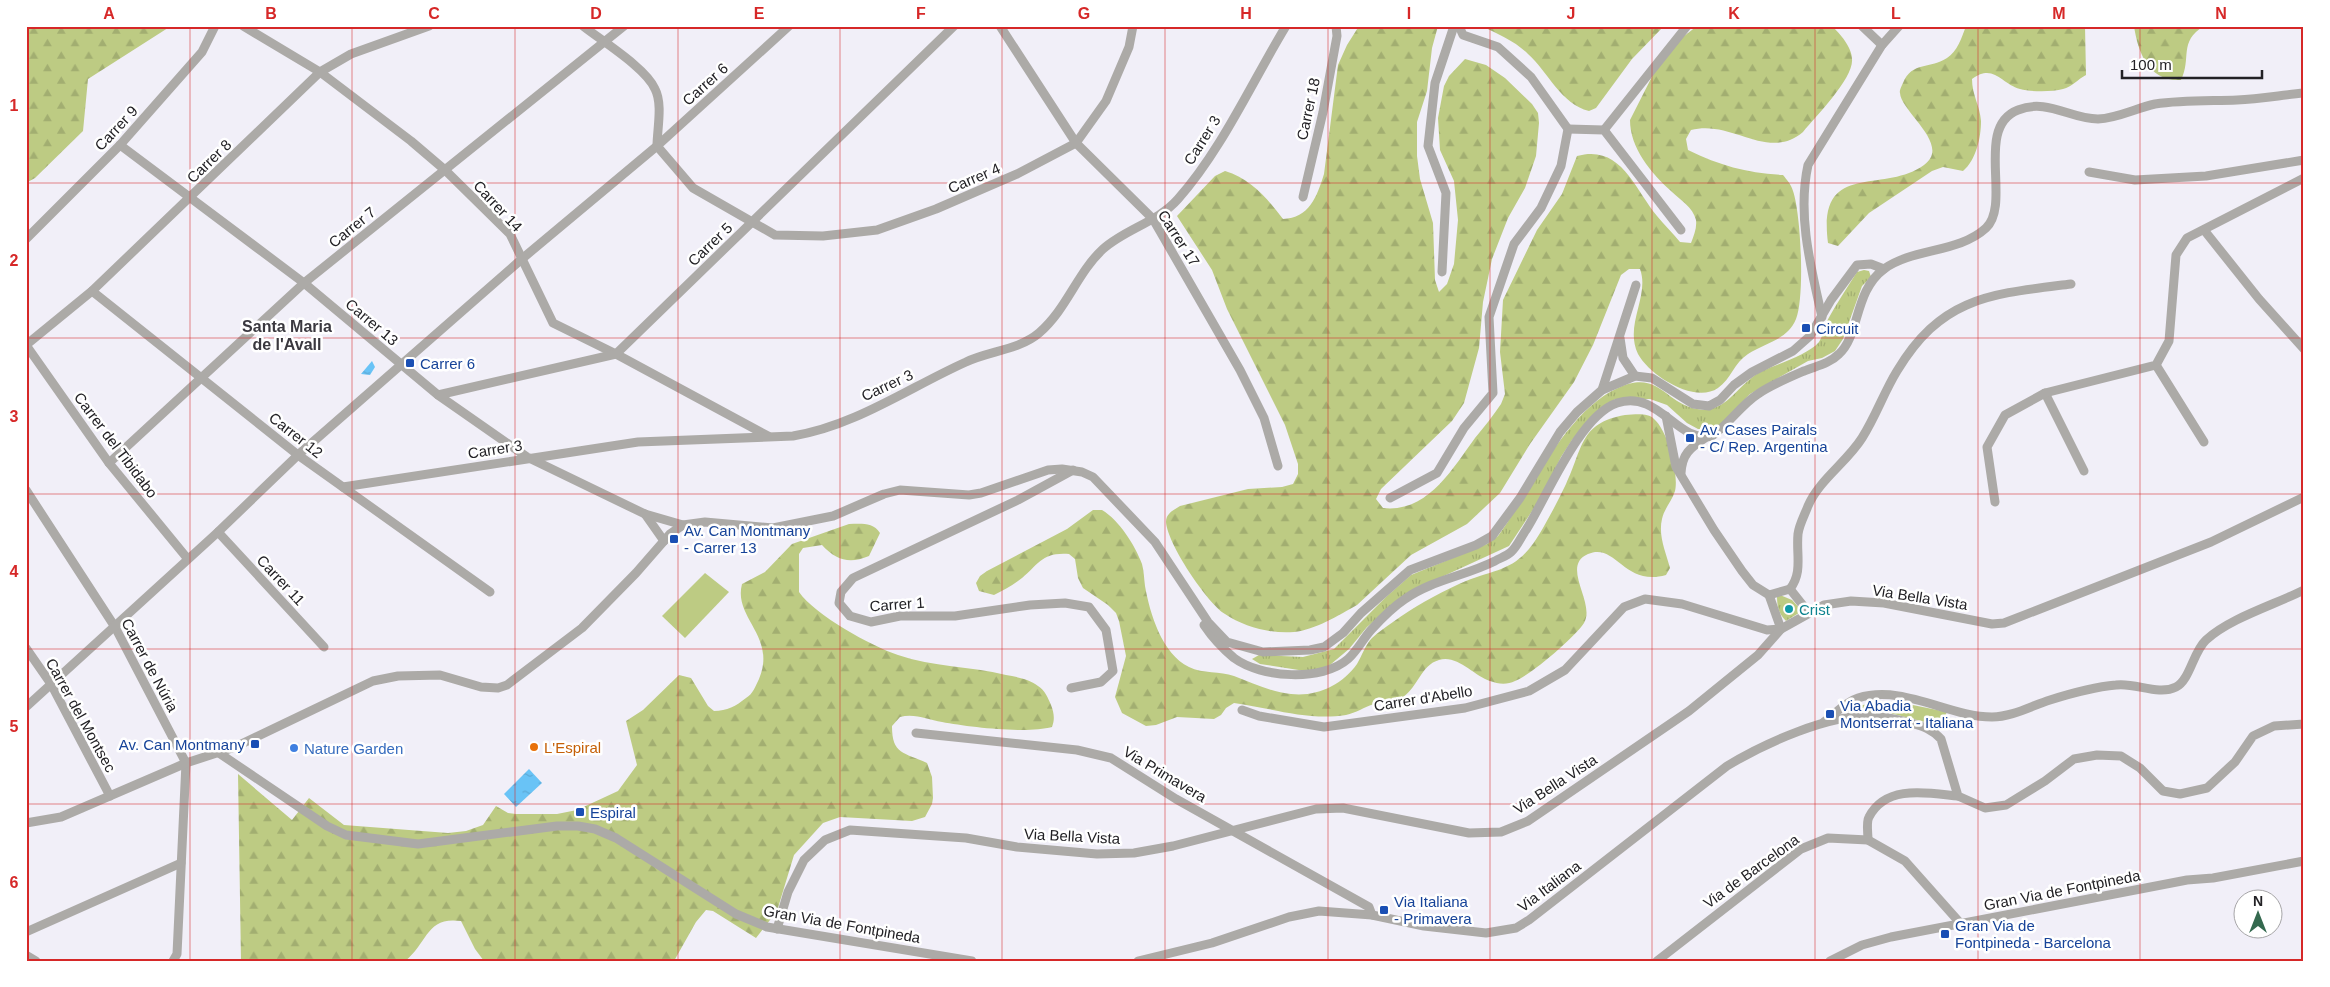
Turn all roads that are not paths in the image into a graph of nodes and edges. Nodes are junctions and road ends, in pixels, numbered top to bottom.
1 (215, 26) edge
2 (243, 26) edge
3 (429, 26) edge
4 (583, 26) edge
5 (624, 26) edge
6 (954, 26) edge
7 (1000, 26) edge
8 (1133, 26) edge
9 (1286, 26) edge
10 (1336, 26) edge
11 (1454, 26) edge
12 (1459, 26) edge
13 (1687, 26) edge
14 (1862, 26) edge
15 (1899, 26) edge
16 (787, 27) edge
17 (604, 42) junction
18 (1882, 45) junction
19 (320, 72) junction
20 (2304, 93) edge
21 (1568, 129) junction
22 (1604, 130) junction
23 (1076, 143) junction
24 (120, 145) junction
25 (657, 146) junction
26 (2304, 160) edge
27 (445, 170) junction
28 (2089, 172) dead end
29 (2304, 178) edge
30 (1303, 197) dead end
31 (190, 198) junction
32 (1153, 219) junction
33 (751, 223) junction
34 (1682, 230) dead end
35 (2204, 230) junction
36 (26, 239) edge
37 (523, 258) junction
38 (1884, 269) junction
39 (1442, 272) dead end
40 (304, 283) junction
41 (2071, 284) dead end
42 (1636, 285) dead end
43 (92, 291) junction
44 (1822, 317) junction
45 (1619, 335) junction
46 (26, 345) edge
47 (2304, 349) edge
48 (616, 354) junction
49 (401, 364) junction
50 (2156, 365) junction
51 (201, 376) junction
52 (1635, 376) junction
53 (1602, 390) junction
54 (2044, 393) junction
55 (438, 395) junction
56 (1666, 416) junction
57 (768, 436) junction
58 (1705, 438) junction
59 (2204, 442) dead end
60 (298, 455) junction
61 (527, 457) junction
62 (109, 463) junction
63 (1278, 466) dead end
64 (1073, 470) junction
65 (2084, 471) dead end
66 (1681, 474) junction
67 (343, 487) junction
68 (26, 490) edge
69 (2304, 497) edge
70 (1390, 498) dead end
71 (1995, 502) dead end
72 (645, 514) junction
73 (684, 525) junction
74 (218, 532) junction
75 (664, 541) junction
76 (188, 558) junction
77 (1790, 589) junction
78 (2304, 590) edge
79 (490, 592) dead end
80 (1769, 596) junction
81 (1192, 600) junction
82 (1809, 613) junction
83 (115, 627) junction
84 (1781, 629) junction
85 (324, 647) dead end
86 (26, 648) edge
87 (51, 684) junction
88 (1071, 688) dead end
89 (26, 707) edge
90 (1242, 710) dead end
91 (1822, 724) junction
92 (2304, 724) edge
93 (916, 733) dead end
94 (219, 753) junction
95 (186, 763) junction
96 (110, 796) junction
97 (1958, 796) junction
98 (26, 823) edge
99 (1235, 830) junction
100 (1868, 840) junction
101 (2304, 861) edge
102 (181, 863) junction
103 (1372, 915) junction
104 (1961, 924) junction
105 (777, 929) junction
106 (26, 932) edge
107 (26, 955) edge
108 (36, 961) edge
109 (173, 961) edge
110 (972, 961) edge
111 (1138, 961) edge
112 (1657, 961) edge
113 (1830, 961) edge

1 - 24 street, Carrer 9
2 - 19 street, Carrer 14
3 - 19 street, Carrer 8
4 - 17 street
5 - 17 street, Carrer 7
6 - 33 street, Carrer 5
7 - 23 street, Carrer 17
8 - 23 street, Carrer 4
9 - 32 street, Carrer 3
10 - 30 street, Carrer 18
11 - 39 street
12 - 21 street
13 - 22 street
14 - 18 street
15 - 18 street
16 - 25 street, Carrer 6
17 - 25 street
17 - 27 street, Carrer 7
18 - 44 street
19 - 27 street, Carrer 14
19 - 31 street, Carrer 8
20 - 38 street
21 - 22 street
21 - 70 street
22 - 34 street
23 - 32 street, Carrer 17
23 - 33 street, Carrer 4
24 - 31 street, Carrer 13
24 - 36 street, Carrer 9
25 - 33 street, Carrer 4
25 - 37 street, Carrer 6
26 - 28 street
27 - 37 street, Carrer 14
27 - 40 street, Carrer 7
29 - 35 street
31 - 40 street, Carrer 13
31 - 43 street, Carrer 8
32 - 57 street, Carrer 3
32 - 63 street, Carrer 17
33 - 48 street, Carrer 5
35 - 47 street
35 - 50 street
37 - 48 street, Carrer 14
37 - 49 street, Carrer 6
38 - 44 street
38 - 58 street
40 - 49 street, Carrer 13
40 - 51 street, Carrer 7
41 - 77 street
42 - 45 street
43 - 46 street, Carrer 8
43 - 51 street, Carrer 12
44 - 52 street
45 - 52 street
45 - 53 street
46 - 62 street, Carrer del Tibidabo
48 - 55 street
48 - 57 street, Carrer 14
49 - 55 street, Carrer 13
49 - 60 street, Carrer 6
50 - 54 street
50 - 59 street
51 - 60 street, Carrer 12
51 - 62 street, Carrer 7
52 - 53 street
53 - 81 street
54 - 65 street
54 - 71 street
55 - 61 street, Carrer 13
56 - 58 street
56 - 66 street
56 - 81 street
57 - 61 street, Carrer 3
58 - 66 street
60 - 67 street, Carrer 12
60 - 74 street, Carrer 6
61 - 67 street, Carrer 3
61 - 72 street, Carrer 13
62 - 76 street, Carrer del Tibidabo
64 - 73 street
64 - 81 street
64 - 88 street, Carrer 1
66 - 80 street
67 - 79 street, Carrer 12
68 - 83 street, Carrer de Núria
69 - 82 street, Via Bella Vista
72 - 73 street, Carrer 13
72 - 75 street, Carrer 13
73 - 75 street
74 - 76 street, Carrer 6
74 - 85 street, Carrer 11
75 - 94 street
76 - 83 street, Carrer 6
77 - 80 street
77 - 82 street
78 - 91 street
80 - 84 street
82 - 84 street, Via Bella Vista
83 - 87 street, Carrer 6
83 - 95 street, Carrer de Núria
84 - 90 street, Carrer d'Abello
84 - 99 street, Via Bella Vista
86 - 87 street, Carrer del Montsec
87 - 89 street, Carrer 6
87 - 96 street, Carrer del Montsec
91 - 97 street
91 - 103 street, Via Italiana
92 - 97 street
93 - 99 street, Via Primavera
94 - 95 street
94 - 105 street, Gran Via de Fontpineda
95 - 96 street
95 - 102 street
96 - 98 street
97 - 100 street
99 - 103 street, Via Primavera
99 - 105 street, Via Bella Vista
100 - 104 street, Via de Barcelona
100 - 112 street, Via de Barcelona
101 - 104 street, Gran Via de Fontpineda
102 - 106 street
102 - 109 street
103 - 111 street, Via Italiana
104 - 113 street, Gran Via de Fontpineda
105 - 110 street, Gran Via de Fontpineda
107 - 108 street

